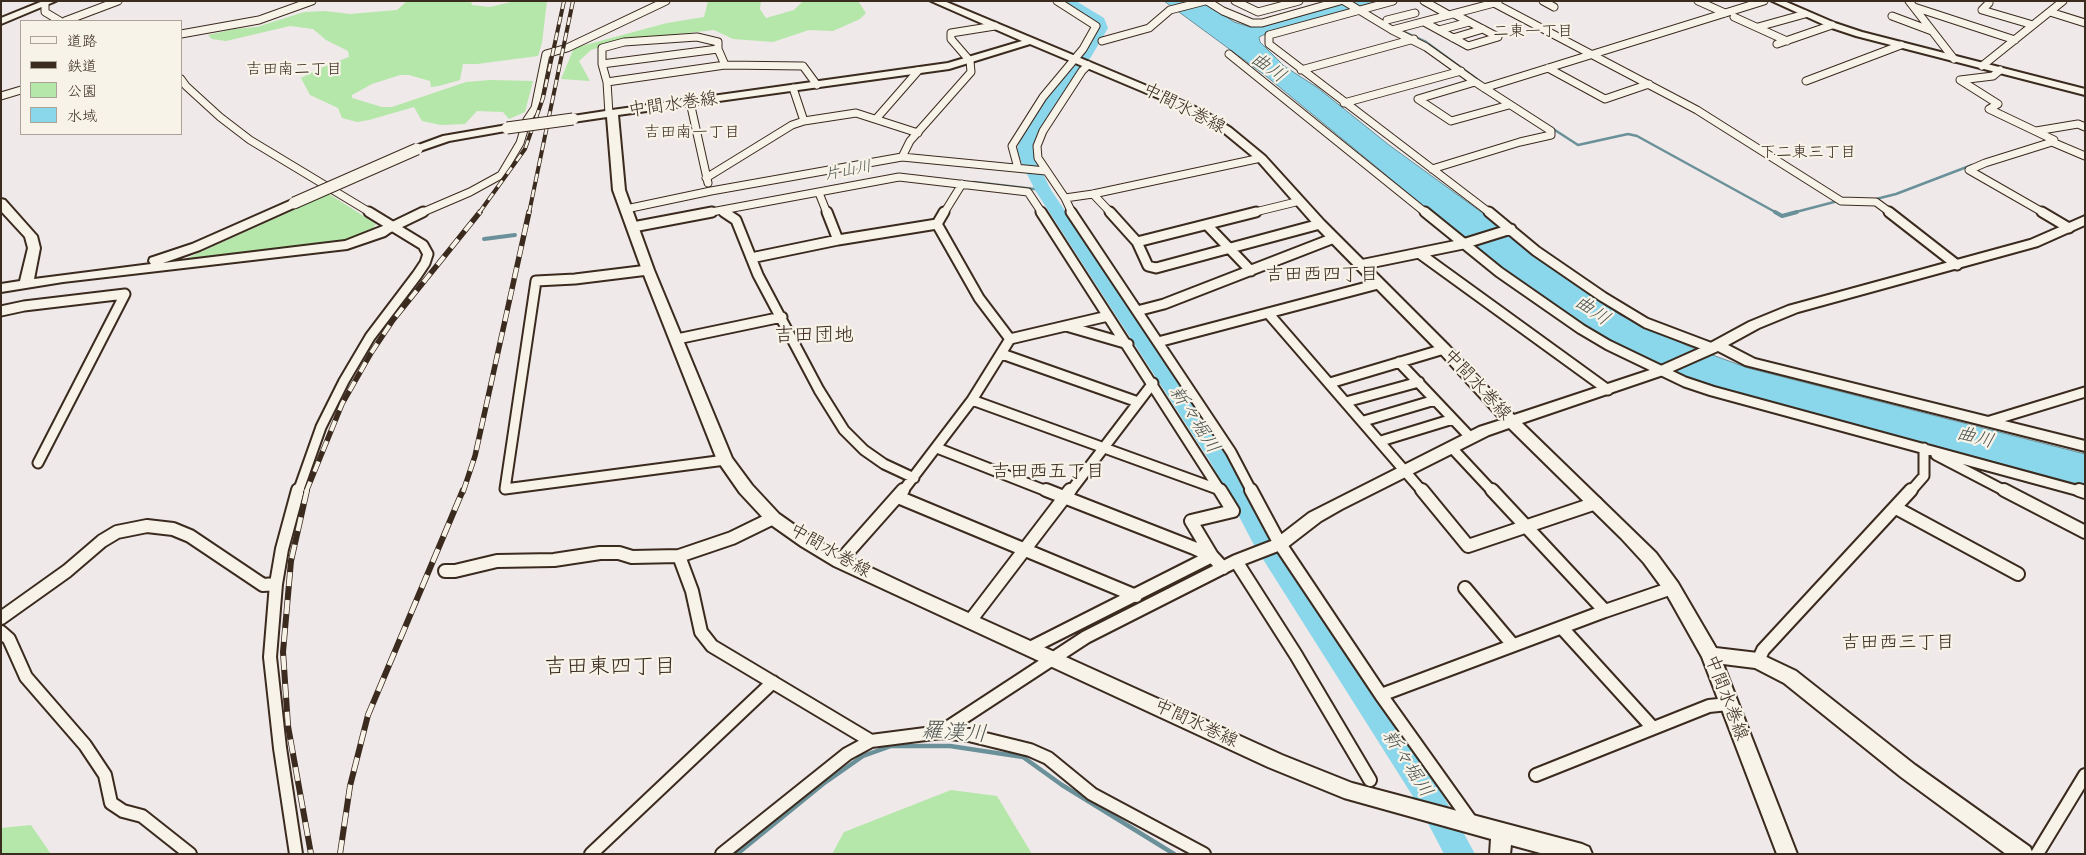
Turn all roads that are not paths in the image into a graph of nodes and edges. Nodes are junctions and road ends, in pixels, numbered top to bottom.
1 (118, 1) edge
2 (312, 1) edge
3 (666, 1) edge
4 (934, 1) edge
5 (1057, 1) edge
6 (1206, 1) edge
7 (1235, 1) edge
8 (1299, 1) edge
9 (1340, 1) edge
10 (1393, 1) edge
11 (1424, 1) edge
12 (1543, 1) edge
13 (1698, 1) edge
14 (1764, 1) edge
15 (1776, 1) edge
16 (1909, 1) edge
17 (2063, 1) edge
18 (48, 2) edge
19 (1345, 2) edge
20 (1495, 2) edge
21 (1989, 3) dead end
22 (1371, 7) junction
23 (1554, 7) dead end
24 (1914, 8) junction
25 (1357, 9) junction
26 (1415, 12) dead end
27 (2050, 12) junction
28 (1725, 13) junction
29 (1452, 14) junction
30 (1805, 14) junction
31 (1892, 16) dead end
32 (1734, 17) dead end
33 (58, 20) edge
34 (68, 20) edge
35 (1387, 20) junction
36 (1, 22) edge
37 (1424, 22) junction
38 (1469, 22) junction
39 (2085, 23) edge
40 (1832, 25) junction
41 (2033, 25) junction
42 (995, 26) junction
43 (1758, 27) junction
44 (1402, 28) junction
45 (1392, 30) junction
46 (1439, 30) junction
47 (1483, 30) junction
48 (1932, 31) junction
49 (182, 34) edge
50 (1453, 38) junction
51 (1414, 40) junction
52 (2015, 40) junction
53 (1787, 41) junction
54 (1031, 42) junction
55 (1102, 42) dead end
56 (1777, 44) dead end
57 (1901, 45) junction
58 (718, 49) junction
59 (1229, 54) dead end
60 (1593, 55) junction
61 (1073, 59) junction
62 (1954, 59) junction
63 (970, 61) junction
64 (602, 64) junction
65 (725, 64) junction
66 (1088, 65) junction
67 (1982, 66) junction
68 (1548, 68) junction
69 (1301, 70) junction
70 (2000, 70) junction
71 (918, 71) junction
72 (1461, 71) junction
73 (182, 80) edge
74 (1806, 81) dead end
75 (607, 82) junction
76 (1475, 82) junction
77 (818, 84) junction
78 (1649, 84) junction
79 (793, 88) junction
80 (1484, 88) junction
81 (20, 90) edge
82 (2085, 92) edge
83 (1, 96) edge
84 (690, 102) junction
85 (1344, 103) junction
86 (1509, 105) junction
87 (610, 114) junction
88 (876, 119) junction
89 (804, 121) junction
90 (2085, 127) edge
91 (2036, 132) junction
92 (918, 133) junction
93 (2052, 142) junction
94 (2085, 156) edge
95 (902, 157) junction
96 (1261, 158) junction
97 (1018, 168) junction
98 (1432, 169) junction
99 (1046, 171) junction
100 (706, 178) junction
101 (962, 184) junction
102 (711, 191) junction
103 (819, 192) junction
104 (1093, 194) junction
105 (1065, 198) junction
106 (1300, 201) junction
107 (1, 204) edge
108 (626, 208) junction
109 (722, 211) junction
110 (938, 224) junction
111 (1320, 224) junction
112 (2079, 224) edge
113 (1207, 225) junction
114 (392, 227) junction
115 (633, 228) junction
116 (1508, 230) junction
117 (1334, 238) junction
118 (838, 240) junction
119 (1137, 242) junction
120 (1465, 243) junction
121 (1229, 248) junction
122 (1419, 253) junction
123 (751, 258) junction
124 (1957, 265) junction
125 (1360, 266) junction
126 (648, 270) junction
127 (1251, 271) junction
128 (94, 275) junction
129 (26, 283) junction
130 (1378, 284) junction
131 (1, 288) edge
132 (1137, 310) junction
133 (1, 311) edge
134 (1268, 313) junction
135 (1108, 316) junction
136 (782, 317) junction
137 (1066, 326) junction
138 (677, 339) junction
139 (1010, 339) junction
140 (1158, 342) junction
141 (1128, 344) junction
142 (1712, 348) junction
143 (1444, 349) junction
144 (1002, 354) junction
145 (1399, 362) junction
146 (1663, 370) junction
147 (1419, 382) junction
148 (1153, 383) junction
149 (1330, 383) junction
150 (1608, 390) junction
151 (2085, 392) edge
152 (972, 400) junction
153 (1435, 400) junction
154 (1138, 402) junction
155 (1346, 402) junction
156 (1453, 419) junction
157 (1364, 421) junction
158 (1990, 421) junction
159 (1512, 422) junction
160 (1471, 438) junction
161 (1381, 441) junction
162 (2085, 446) edge
163 (1451, 447) junction
164 (937, 448) junction
165 (1102, 448) junction
166 (1924, 448) junction
167 (725, 460) junction
168 (38, 463) dead end
169 (1404, 471) junction
170 (914, 478) junction
171 (1220, 490) junction
172 (2085, 492) edge
173 (1065, 497) junction
174 (898, 498) junction
175 (1596, 503) junction
176 (1896, 508) junction
177 (773, 518) junction
178 (1525, 527) junction
179 (2085, 532) edge
180 (1280, 544) junction
181 (1023, 550) junction
182 (679, 556) junction
183 (1212, 556) junction
184 (840, 561) junction
185 (1236, 561) junction
186 (1223, 568) junction
187 (445, 571) dead end
188 (2018, 574) dead end
189 (276, 584) junction
190 (1465, 588) dead end
191 (1672, 588) junction
192 (1136, 596) junction
193 (1605, 612) junction
194 (1, 618) edge
195 (970, 620) junction
196 (1562, 628) junction
197 (1, 632) edge
198 (1513, 645) junction
199 (1030, 648) junction
200 (1710, 655) junction
201 (1055, 659) junction
202 (1758, 661) junction
203 (773, 682) junction
204 (1382, 695) junction
205 (1728, 704) junction
206 (1653, 728) junction
207 (942, 732) junction
208 (871, 741) junction
209 (1536, 775) dead end
210 (2085, 775) edge
211 (1370, 780) dead end
212 (1465, 822) junction
213 (1502, 832) junction
214 (190, 854) edge
215 (296, 854) edge
216 (591, 854) edge
217 (722, 854) edge
218 (1204, 854) edge
219 (1500, 854) edge
220 (1582, 854) edge
221 (1787, 854) edge
222 (2023, 854) edge
223 (2037, 854) edge

1 - 34 street
2 - 49 street
3 - 114 street
4 - 42 main road, 中間水巻線
5 - 61 street
6 - 9 street
6 - 55 street
7 - 8 street
10 - 22 street
11 - 29 street
12 - 23 street
13 - 28 street
14 - 28 street
15 - 30 main road
16 - 24 street
17 - 27 street
18 - 33 street
18 - 36 main road
19 - 25 street
20 - 29 street
20 - 60 street
21 - 41 street
22 - 25 street
22 - 35 street
24 - 48 street
24 - 52 street
25 - 45 street
25 - 69 street
26 - 35 street
27 - 39 street
27 - 41 street
28 - 60 street
29 - 37 street
29 - 38 street
30 - 40 main road
30 - 43 street
31 - 48 street
32 - 43 street
35 - 44 street
37 - 44 street
37 - 46 street
38 - 46 street
38 - 47 street
40 - 53 street
40 - 57 main road
41 - 52 street
42 - 54 main road, 中間水巻線
42 - 63 street
43 - 53 street
44 - 45 street
45 - 51 street
46 - 50 street
47 - 50 street
47 - 50 street
48 - 62 street
51 - 69 street
51 - 72 street
52 - 67 street
53 - 56 street
54 - 61 main road, 中間水巻線
54 - 63 main road, 中間水巻線
57 - 62 main road
57 - 74 street
58 - 64 street
58 - 64 street
58 - 65 street
59 - 120 street
60 - 68 street
60 - 78 street
61 - 66 main road, 中間水巻線
61 - 97 street
62 - 67 main road
63 - 71 main road, 中間水巻線
63 - 92 street
64 - 75 street
65 - 75 street
65 - 77 street
66 - 96 main road, 中間水巻線
66 - 99 street
67 - 70 main road
68 - 78 street
68 - 80 street
69 - 85 street
70 - 82 main road
70 - 91 street
71 - 77 main road, 中間水巻線
71 - 88 street
72 - 76 street
72 - 85 street
73 - 114 street
75 - 87 street
76 - 80 street
76 - 86 street
77 - 79 main road, 中間水巻線
78 - 124 street
79 - 84 main road, 中間水巻線
79 - 89 street
80 - 86 street
81 - 83 street
84 - 87 main road, 中間水巻線
84 - 100 street
85 - 98 street
86 - 98 street
87 - 108 main road, 中間水巻線
87 - 128 main road, bridge
88 - 89 street
88 - 92 street
89 - 100 street
90 - 91 street
91 - 93 street
92 - 95 street
93 - 94 street
93 - 112 street
95 - 97 street
95 - 102 street
96 - 104 street
96 - 106 main road, 中間水巻線
97 - 99 street
98 - 116 street
99 - 105 street
100 - 102 street
101 - 103 street
101 - 110 street
101 - 135 street
102 - 108 street
103 - 109 street
103 - 118 street
104 - 105 street
104 - 119 street
105 - 132 street
106 - 111 main road, 中間水巻線
106 - 113 street
107 - 129 main road
108 - 115 main road, 中間水巻線
109 - 115 street
109 - 123 street
110 - 118 street
110 - 139 street
111 - 117 main road, 中間水巻線
111 - 121 street
112 - 124 main road
113 - 119 street
113 - 121 street
114 - 128 main road
114 - 189 street
115 - 126 main road, 中間水巻線
116 - 120 street
116 - 142 street
117 - 125 main road, 中間水巻線
117 - 127 street
118 - 123 street
119 - 121 street
120 - 122 street
120 - 146 street
121 - 127 street
122 - 125 street
122 - 150 street
123 - 136 street
124 - 142 main road
125 - 130 main road, 中間水巻線
126 - 138 main road, 中間水巻線
126 - 167 street
127 - 132 street
128 - 129 main road
129 - 131 main road
130 - 134 street
130 - 143 main road, 中間水巻線
132 - 140 street
133 - 168 street
134 - 140 street
134 - 149 street
135 - 137 street
135 - 141 street
136 - 138 street
136 - 170 street
137 - 139 street
137 - 141 street
138 - 167 main road, 中間水巻線
139 - 144 street
140 - 180 street
141 - 148 street
142 - 146 main road
142 - 158 main road
143 - 145 street
143 - 159 main road, 中間水巻線
144 - 152 street
144 - 154 street
145 - 147 street
145 - 149 street
146 - 150 main road
146 - 166 street
147 - 153 street
147 - 155 street
148 - 154 street
148 - 171 street
149 - 155 street
150 - 159 main road
151 - 158 street
152 - 164 street
152 - 165 street
153 - 156 street
153 - 157 street
154 - 165 street
155 - 157 street
156 - 160 street
156 - 161 street
157 - 161 street
158 - 162 main road
159 - 160 main road
159 - 175 main road, 中間水巻線
160 - 163 main road
161 - 169 street
163 - 169 main road
163 - 178 street
164 - 170 street
164 - 173 street
165 - 171 street
165 - 173 street
166 - 172 street
166 - 176 street
166 - 179 street
167 - 177 main road, 中間水巻線
169 - 178 street
169 - 180 main road
170 - 174 street
171 - 183 street
173 - 181 street
173 - 183 street
174 - 181 street
174 - 184 street
175 - 178 street
175 - 191 main road, 中間水巻線
176 - 188 street
176 - 202 street
177 - 182 street
177 - 184 main road, 中間水巻線
178 - 193 street
180 - 185 street
180 - 204 street
181 - 192 street
181 - 195 street
182 - 187 street
182 - 203 street
183 - 186 street
183 - 192 street
184 - 195 main road, 中間水巻線
185 - 186 street
185 - 211 street
186 - 201 street
189 - 194 street
189 - 215 street
190 - 198 street
191 - 193 street
191 - 200 main road, 中間水巻線
192 - 199 street
193 - 196 street
195 - 199 main road, 中間水巻線
196 - 198 street
196 - 206 street
197 - 214 street
198 - 204 street
199 - 201 main road, 中間水巻線
200 - 202 main road
200 - 205 main road, 中間水巻線
201 - 207 street
201 - 212 main road, 中間水巻線
202 - 222 main road
203 - 208 street
203 - 216 street
204 - 212 street
205 - 206 street
205 - 221 main road, 中間水巻線
206 - 209 street
207 - 208 street
207 - 218 street
208 - 217 street
210 - 223 street
212 - 213 main road, 中間水巻線
213 - 219 main road
213 - 220 main road, 中間水巻線

